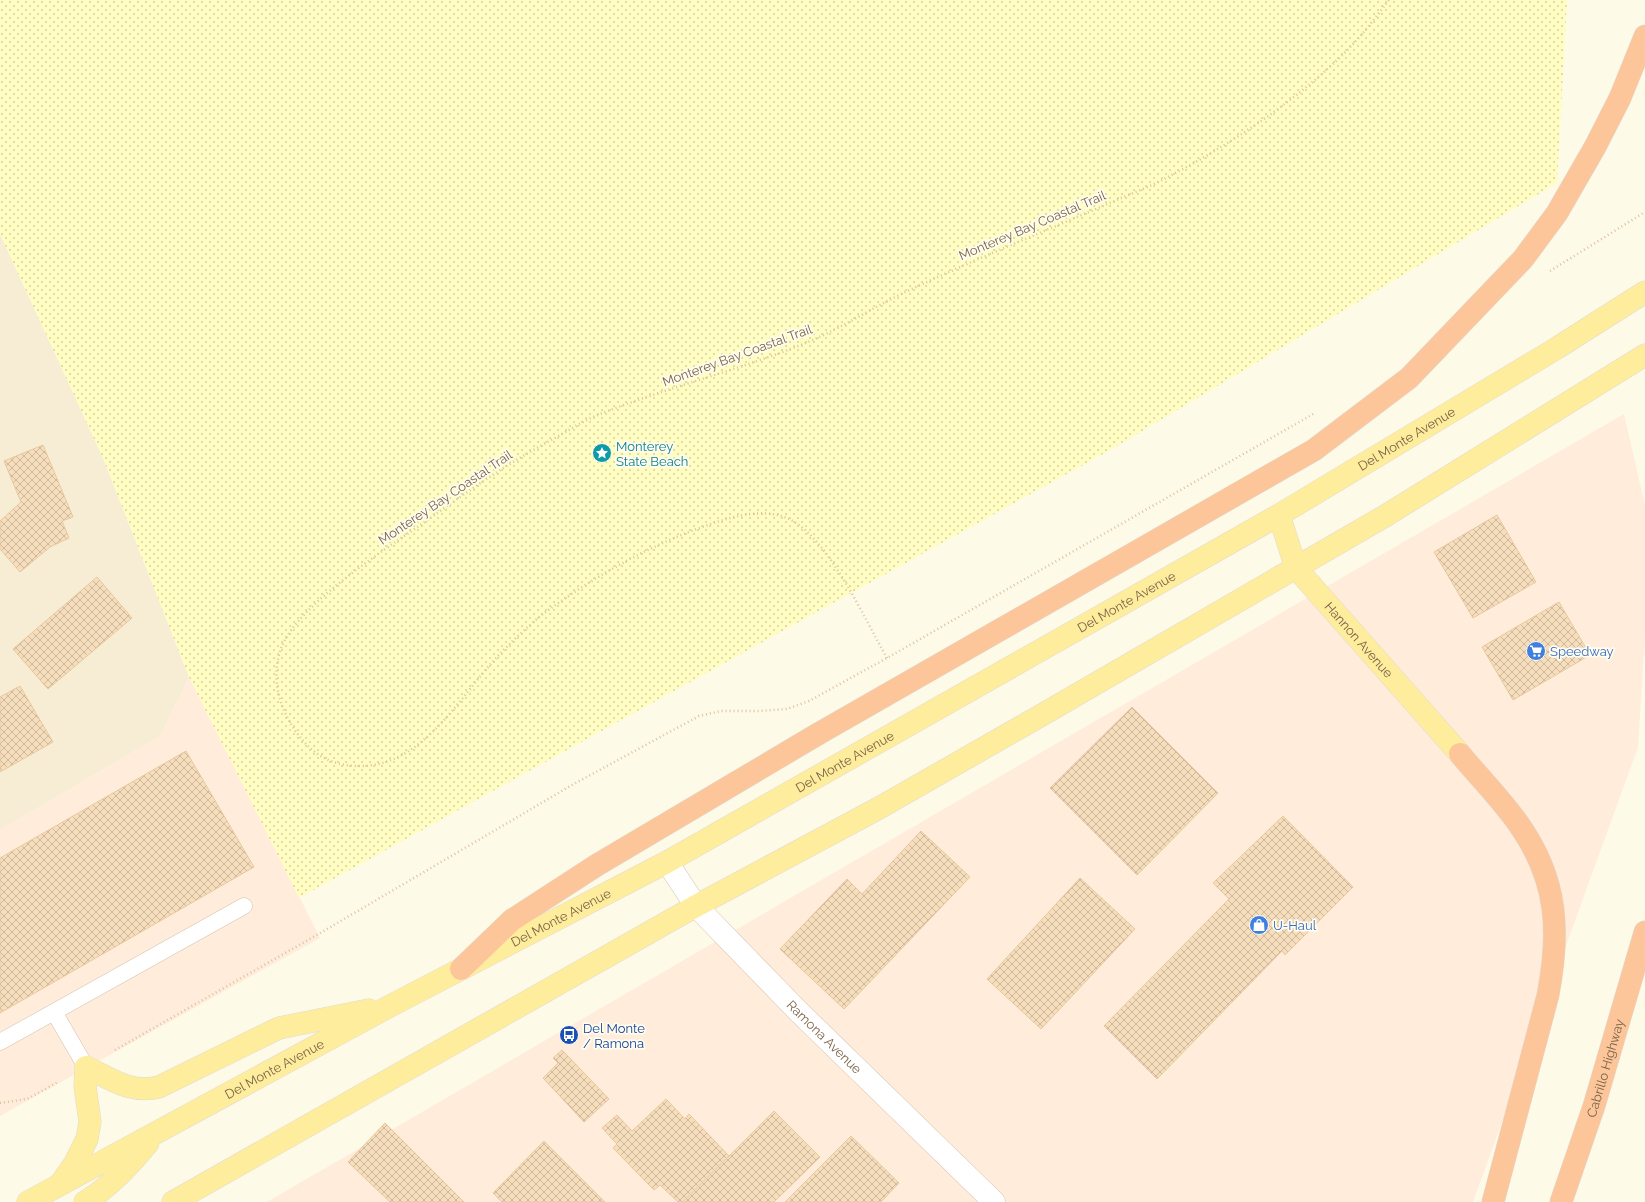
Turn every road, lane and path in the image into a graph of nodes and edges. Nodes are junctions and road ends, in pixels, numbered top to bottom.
1 (1389, 0) edge
2 (1645, 36) edge
3 (1645, 212) edge
4 (1549, 271) dead end
5 (1645, 292) edge
6 (1645, 355) edge
7 (1319, 410) dead end
8 (1279, 514) junction
9 (1296, 568) junction
10 (887, 658) junction
11 (1460, 754) joint
12 (667, 862) junction
13 (244, 906) dead end
14 (696, 906) junction
15 (1645, 932) edge
16 (461, 969) junction
17 (390, 1006) junction
18 (54, 1012) junction
19 (0, 1042) edge
20 (86, 1067) junction
21 (0, 1103) edge
22 (155, 1134) junction
23 (59, 1186) junction
24 (28, 1202) edge
25 (85, 1202) edge
26 (173, 1202) edge
27 (994, 1202) edge
28 (1493, 1202) edge
29 (1561, 1202) edge

1 - 10 path, Monterey Bay Coastal Trail
2 - 16 highway, bridge
3 - 4 path
5 - 8 main road, Del Monte Avenue
6 - 9 main road
7 - 10 path
8 - 9 main road, Hannon Avenue
8 - 12 main road, Del Monte Avenue
9 - 11 main road, Hannon Avenue
9 - 14 main road
10 - 20 path
11 - 28 highway
12 - 14 street, Ramona Avenue
12 - 16 main road, Del Monte Avenue
13 - 18 lane
14 - 26 main road
14 - 27 street, Ramona Avenue
15 - 29 highway, Cabrillo Highway
16 - 17 main road, Del Monte Avenue
17 - 20 main road
17 - 22 main road, Del Monte Avenue
18 - 19 lane
18 - 20 lane
20 - 21 path
20 - 23 main road
22 - 23 main road, Del Monte Avenue
22 - 25 main road
23 - 24 main road, Del Monte Avenue

